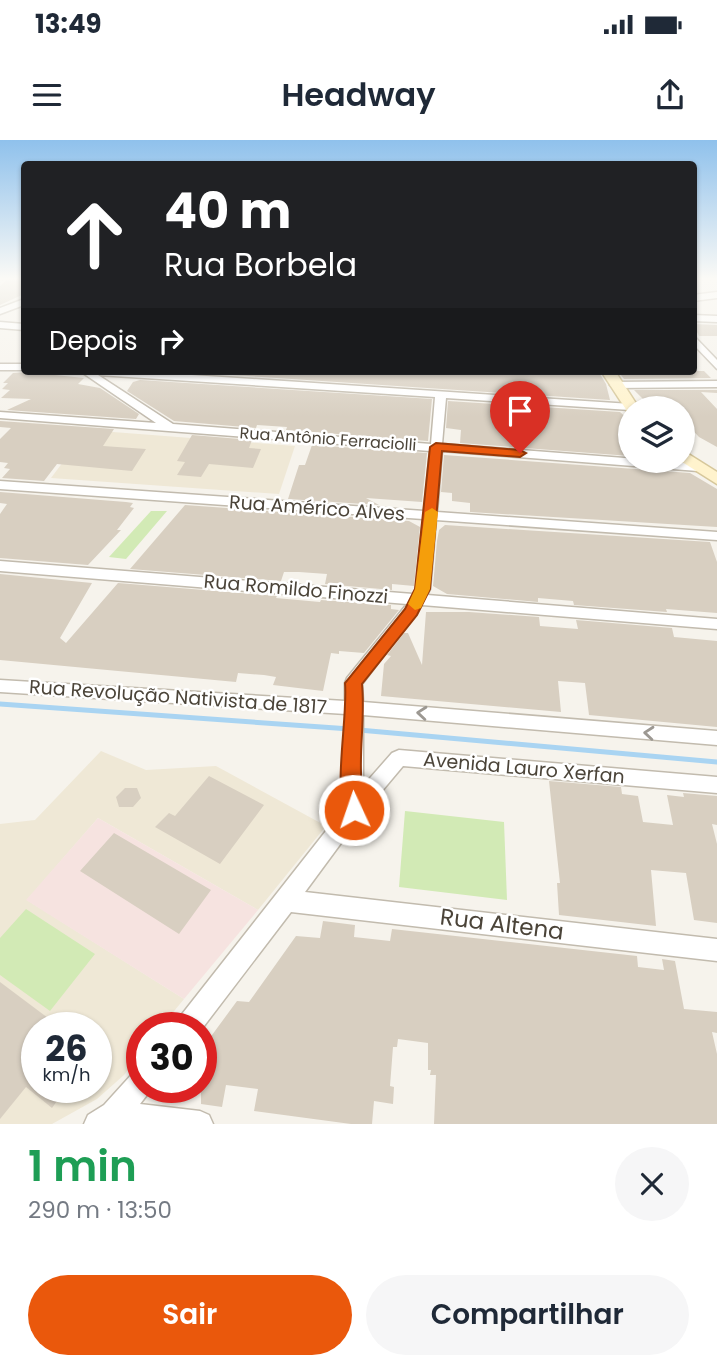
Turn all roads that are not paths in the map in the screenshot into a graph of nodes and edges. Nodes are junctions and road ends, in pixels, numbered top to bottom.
1 (0, 326) edge
2 (21, 327) edge
3 (697, 342) edge
4 (697, 343) edge
5 (717, 346) edge
6 (717, 366) edge
7 (0, 367) edge
8 (21, 367) edge
9 (91, 375) edge
10 (147, 375) edge
11 (610, 375) edge
12 (717, 384) edge
13 (615, 385) junction
14 (441, 394) junction
15 (623, 396) edge
16 (618, 406) edge
17 (0, 415) edge
18 (169, 427) junction
19 (436, 447) junction
20 (695, 465) edge
21 (698, 467) junction
22 (717, 479) edge
23 (0, 485) edge
24 (432, 515) junction
25 (717, 536) edge
26 (0, 566) edge
27 (418, 600) junction
28 (717, 624) edge
29 (0, 686) edge
30 (356, 708) junction
31 (717, 738) edge
32 (717, 785) edge
33 (354, 810) junction
34 (286, 901) junction
35 (717, 950) edge
36 (200, 1012) edge
37 (126, 1098) edge
38 (105, 1119) edge
39 (200, 1124) edge

1 - 2 street
3 - 5 street
4 - 6 street
7 - 8 street
9 - 18 street
10 - 14 street
11 - 13 main road
12 - 13 street
13 - 15 main road
14 - 16 street
14 - 19 street
17 - 18 street, Rua Antônio Ferraciolli
18 - 19 street, Rua Antônio Ferraciolli
19 - 21 street, Rua Antônio Ferraciolli
19 - 24 street
20 - 21 main road
21 - 22 main road
23 - 24 street, Rua Américo Alves
24 - 25 street, Rua Américo Alves
24 - 27 street
26 - 27 street, Rua Romildo Finozzi
27 - 28 street, Rua Romildo Finozzi
27 - 30 street
29 - 30 street, Rua Revolução Nativista de 1817
31 -> 30 street
30 - 33 street
32 - 33 street, Avenida Lauro Xerfan
33 - 34 street
34 - 35 street, Rua Altena
34 - 36 street
37 - 38 street
38 - 39 street

